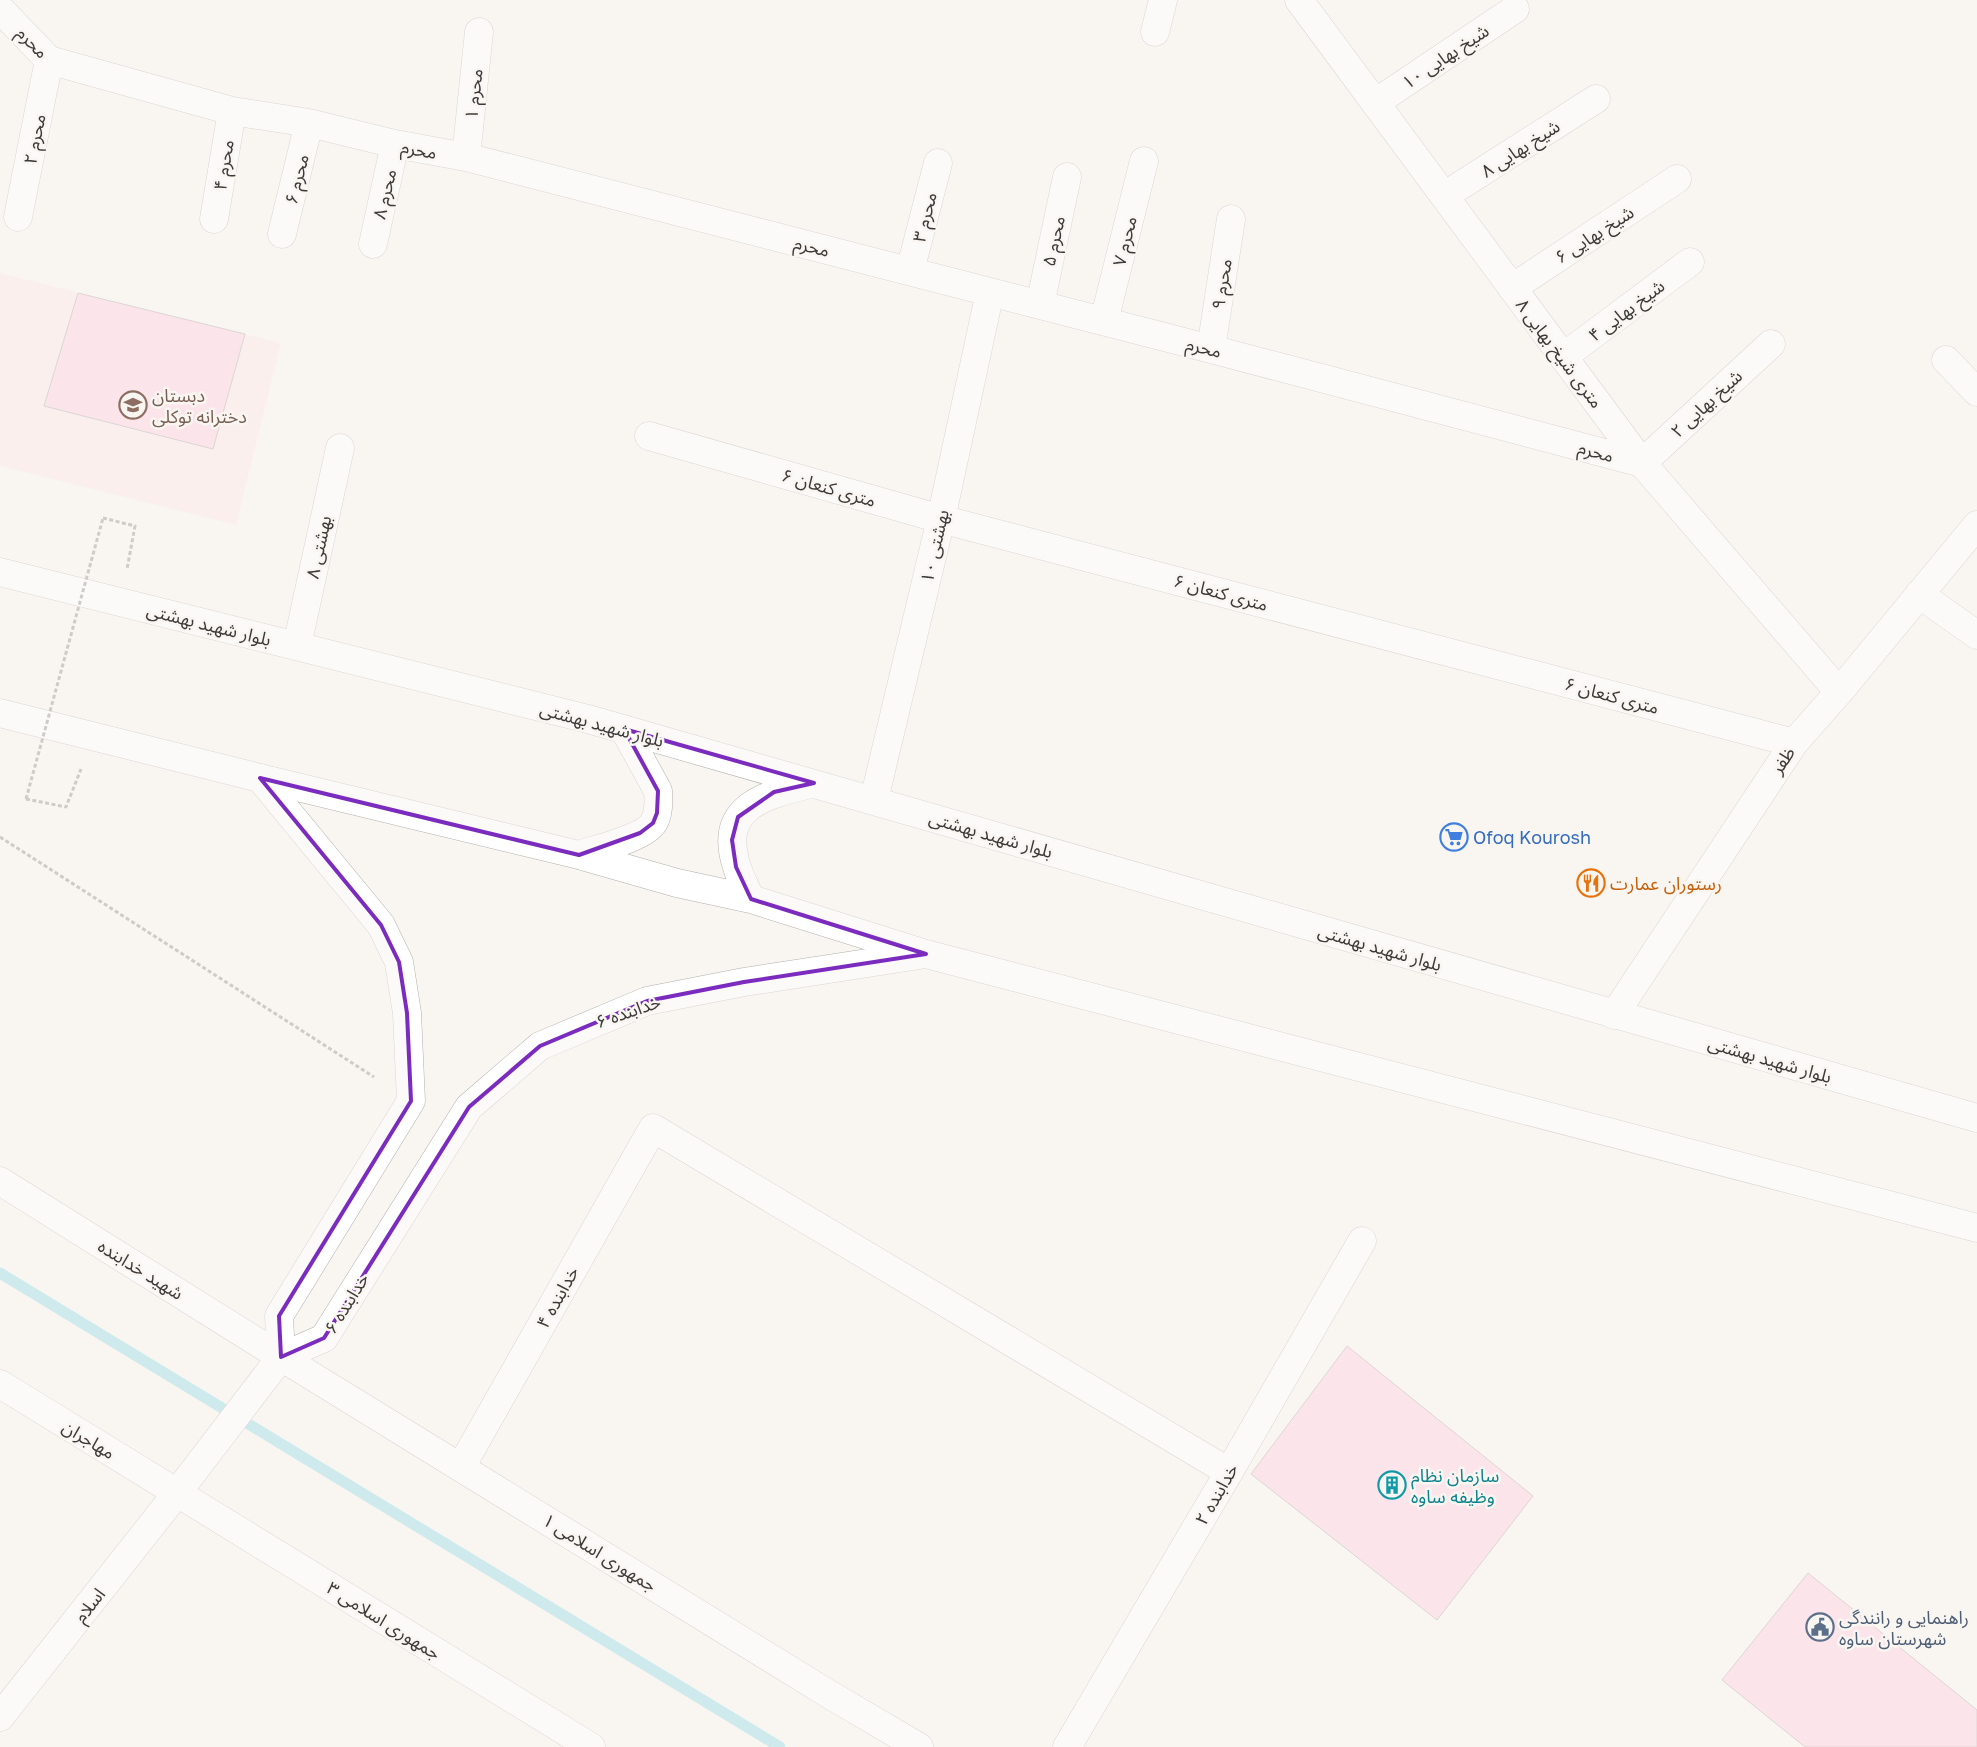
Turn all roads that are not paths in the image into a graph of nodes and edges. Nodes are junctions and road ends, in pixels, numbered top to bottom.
1 (1163, 0) edge
2 (1299, 0) edge
3 (0, 8) edge
4 (1515, 9) dead end
5 (479, 32) dead end
6 (1155, 32) dead end
7 (49, 60) junction
8 (1596, 99) dead end
9 (1375, 103) junction
10 (232, 111) junction
11 (309, 124) junction
12 (395, 144) junction
13 (466, 157) junction
14 (1144, 161) dead end
15 (938, 163) dead end
16 (1067, 177) dead end
17 (1677, 179) dead end
18 (1444, 196) junction
19 (18, 217) dead end
20 (214, 219) dead end
21 (1231, 219) dead end
22 (282, 234) dead end
23 (373, 244) dead end
24 (1690, 262) dead end
25 (910, 271) junction
26 (1512, 288) junction
27 (990, 292) junction
28 (1040, 305) junction
29 (1104, 321) junction
30 (1771, 344) dead end
31 (1212, 349) junction
32 (1563, 357) junction
33 (1946, 360) dead end
34 (1977, 392) edge
35 (649, 436) dead end
36 (340, 448) dead end
37 (1642, 463) junction
38 (941, 519) junction
39 (1977, 525) edge
40 (0, 572) edge
41 (1919, 594) junction
42 (1977, 635) edge
43 (297, 646) junction
44 (1839, 692) junction
45 (0, 713) edge
46 (624, 729) junction
47 (1794, 743) junction
48 (260, 778) junction
49 (814, 783) junction
50 (874, 800) junction
51 (579, 855) junction
52 (751, 899) junction
53 (926, 954) junction
54 (1614, 1015) junction
55 (1977, 1118) edge
56 (0, 1180) edge
57 (1977, 1228) edge
58 (1362, 1241) dead end
59 (281, 1358) junction
60 (0, 1384) edge
61 (461, 1467) junction
62 (1229, 1472) junction
63 (178, 1493) junction
64 (0, 1717) edge
65 (590, 1747) edge
66 (919, 1747) edge
67 (1067, 1747) edge

1 - 6 street
2 - 9 street, ۸ متری شیخ بهایی
3 - 7 street, محرم
4 - 9 street, شیخ بهایی ۱۰
5 - 13 street, محرم ۱
7 - 10 street, محرم
7 - 19 street, محرم ۲
8 - 18 street, شیخ بهایی ۸
9 - 18 street, ۸ متری شیخ بهایی
10 - 11 street, محرم
10 - 20 street, محرم ۴
11 - 12 street, محرم
11 - 22 street, محرم ۶
12 - 13 street, محرم
12 - 23 street, محرم ۸
13 - 25 street, محرم
14 - 29 street, محرم ۷
15 - 25 street, محرم ۳
16 - 28 street, محرم ۵
17 - 26 street, شیخ بهایی ۶
18 - 26 street, ۸ متری شیخ بهایی
21 - 31 street, محرم ۹
24 - 32 street, شیخ بهایی ۴
25 - 27 street, محرم
26 - 32 street, ۸ متری شیخ بهایی
27 - 28 street, محرم
27 - 38 street, بهشتی ۱۰
28 - 29 street, محرم
29 - 31 street, محرم
30 - 37 street, شیخ بهایی ۲
31 - 37 street, محرم
32 - 37 street, ۸ متری شیخ بهایی
33 - 34 street
35 - 38 street, ۶ متری کنعان
36 - 43 street, بهشتی ۸
37 - 44 street, ۸ متری شیخ بهایی
38 - 47 street, ۶ متری کنعان
38 - 50 street, بهشتی ۱۰
39 - 41 street, ظفر
40 - 43 street, بلوار شهید بهشتی
41 - 42 street
41 - 44 street, ظفر
43 - 46 street, بلوار شهید بهشتی
44 - 47 street, ظفر
45 - 48 street
46 - 49 street, بلوار شهید بهشتی
46 - 51 street
47 - 54 street, ظفر
48 - 51 street
48 - 59 street
49 - 50 street, بلوار شهید بهشتی
49 - 52 street
50 - 54 street, بلوار شهید بهشتی
51 - 52 street
52 - 53 street
53 - 57 street
53 - 59 street, خدابنده ۶
54 - 55 street, بلوار شهید بهشتی
56 - 59 street, شهید خدابنده
58 - 62 street, خدابنده ۲
59 - 61 street, جمهوری اسلامی ۱
59 - 63 street, اسلام
60 - 63 street, مهاجران
61 - 62 street, خدابنده ۴
61 - 66 street, جمهوری اسلامی ۱
62 - 67 street, خدابنده ۲
63 - 64 street, اسلام
63 - 65 street, جمهوری اسلامی ۳

